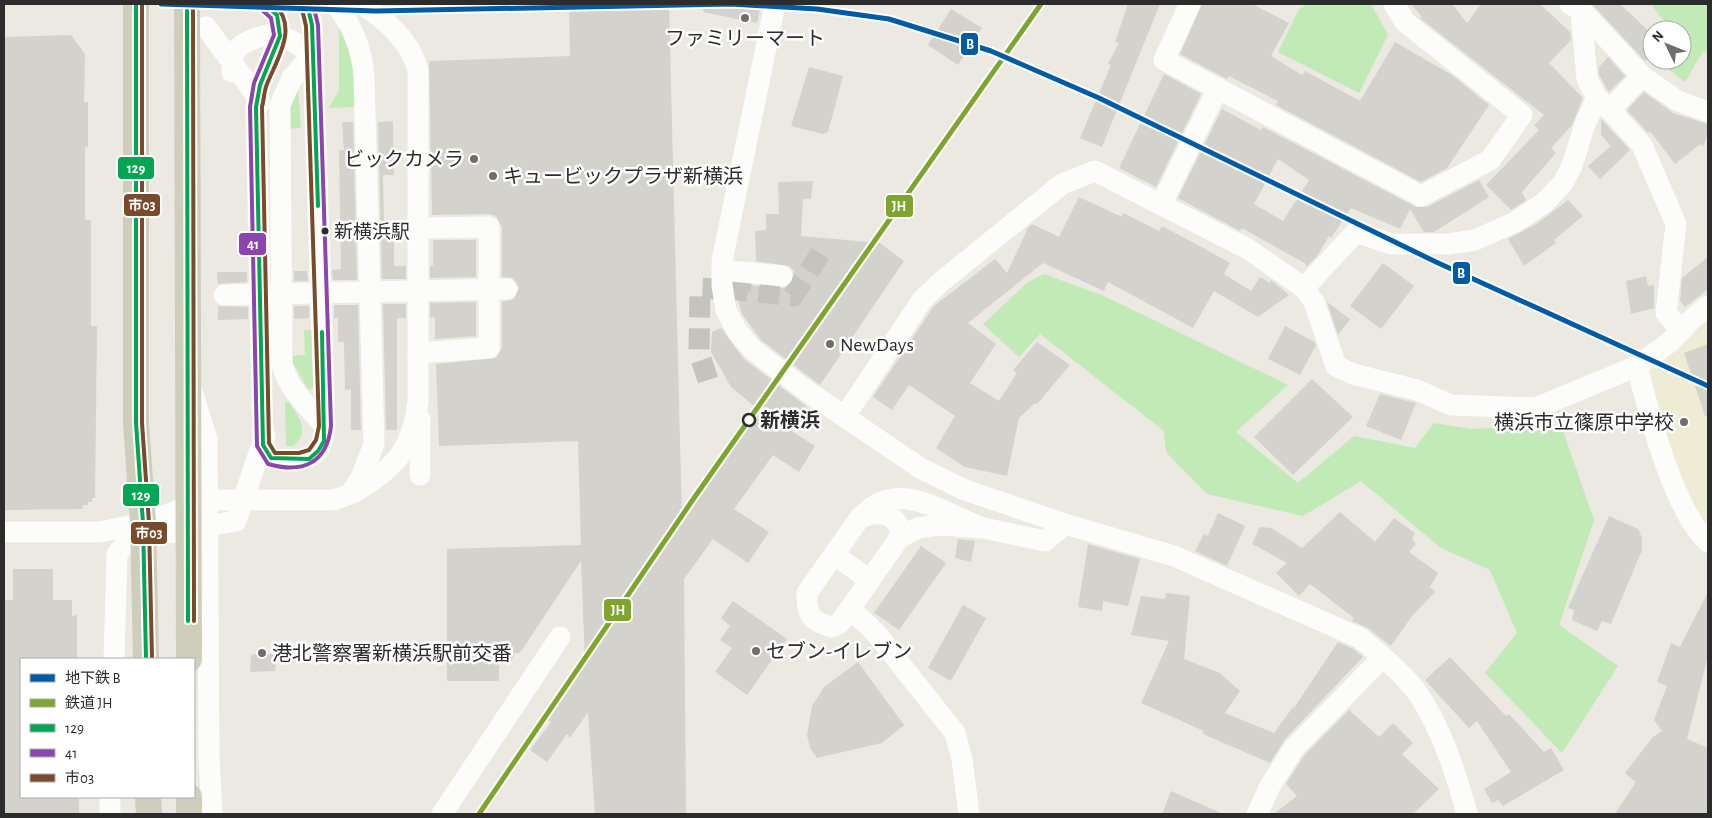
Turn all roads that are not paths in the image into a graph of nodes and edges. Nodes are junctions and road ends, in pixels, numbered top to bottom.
1 (136, 4) edge
2 (187, 4) edge
3 (265, 4) edge
4 (307, 4) edge
5 (335, 4) edge
6 (361, 4) edge
7 (775, 4) edge
8 (1190, 4) edge
9 (1394, 4) edge
10 (1576, 7) edge
11 (206, 27) dead end
12 (280, 36) junction
13 (313, 54) junction
14 (1642, 76) junction
15 (1218, 88) junction
16 (1604, 104) junction
17 (256, 108) junction
18 (1708, 112) edge
19 (1161, 205) junction
20 (418, 228) junction
21 (722, 270) junction
22 (782, 276) dead end
23 (1304, 288) junction
24 (508, 289) dead end
25 (421, 292) junction
26 (263, 294) junction
27 (224, 295) dead end
28 (1708, 306) edge
29 (1682, 330) junction
30 (418, 353) junction
31 (1637, 366) junction
32 (839, 412) junction
33 (324, 426) junction
34 (420, 475) dead end
35 (350, 494) junction
36 (198, 504) junction
37 (860, 519) junction
38 (143, 524) junction
39 (1065, 524) junction
40 (983, 528) junction
41 (4, 532) edge
42 (900, 537) junction
43 (1708, 542) edge
44 (84, 547) dead end
45 (834, 555) junction
46 (870, 580) junction
47 (850, 609) junction
48 (560, 637) dead end
49 (1383, 657) junction
50 (114, 658) edge
51 (146, 658) edge
52 (188, 658) edge
53 (110, 798) edge
54 (148, 798) edge
55 (189, 798) edge
56 (110, 814) edge
57 (149, 814) edge
58 (189, 814) edge
59 (212, 814) edge
60 (442, 814) edge
61 (969, 814) edge
62 (1257, 814) edge
63 (1467, 814) edge

1 - 38 main road
2 - 36 main road
3 - 12 street
4 - 13 street
5 - 35 street
6 - 20 street
7 - 21 street
8 - 15 street
9 - 15 street
10 - 14 street
10 - 16 street
11 - 26 street
12 - 13 street
12 - 17 street
12 - 17 street
13 - 33 street
13 - 33 street
14 - 16 street
14 - 18 street
15 - 19 street
16 - 23 street
16 - 29 street
17 - 33 street
19 - 23 street
19 - 32 street
20 - 30 street
20 - 30 street
21 - 22 street
21 - 32 street
23 - 31 street
24 - 25 street
25 - 26 street
25 - 34 street
26 - 27 street
26 - 44 street
28 - 29 street
29 - 31 street
30 - 35 street
31 - 43 street
32 - 39 street
35 - 36 street
36 - 38 street
36 - 52 main road
36 - 59 street
37 - 40 street
37 - 42 street
37 - 45 street
38 - 41 street
38 - 50 street
38 - 51 main road
39 - 40 street
39 - 49 street
40 - 42 street
42 - 46 street
45 - 46 street
45 - 47 street
46 - 47 street
47 - 61 street
48 - 60 street
49 - 62 street
49 - 63 street
53 - 56 street
54 - 57 main road
55 - 58 main road

